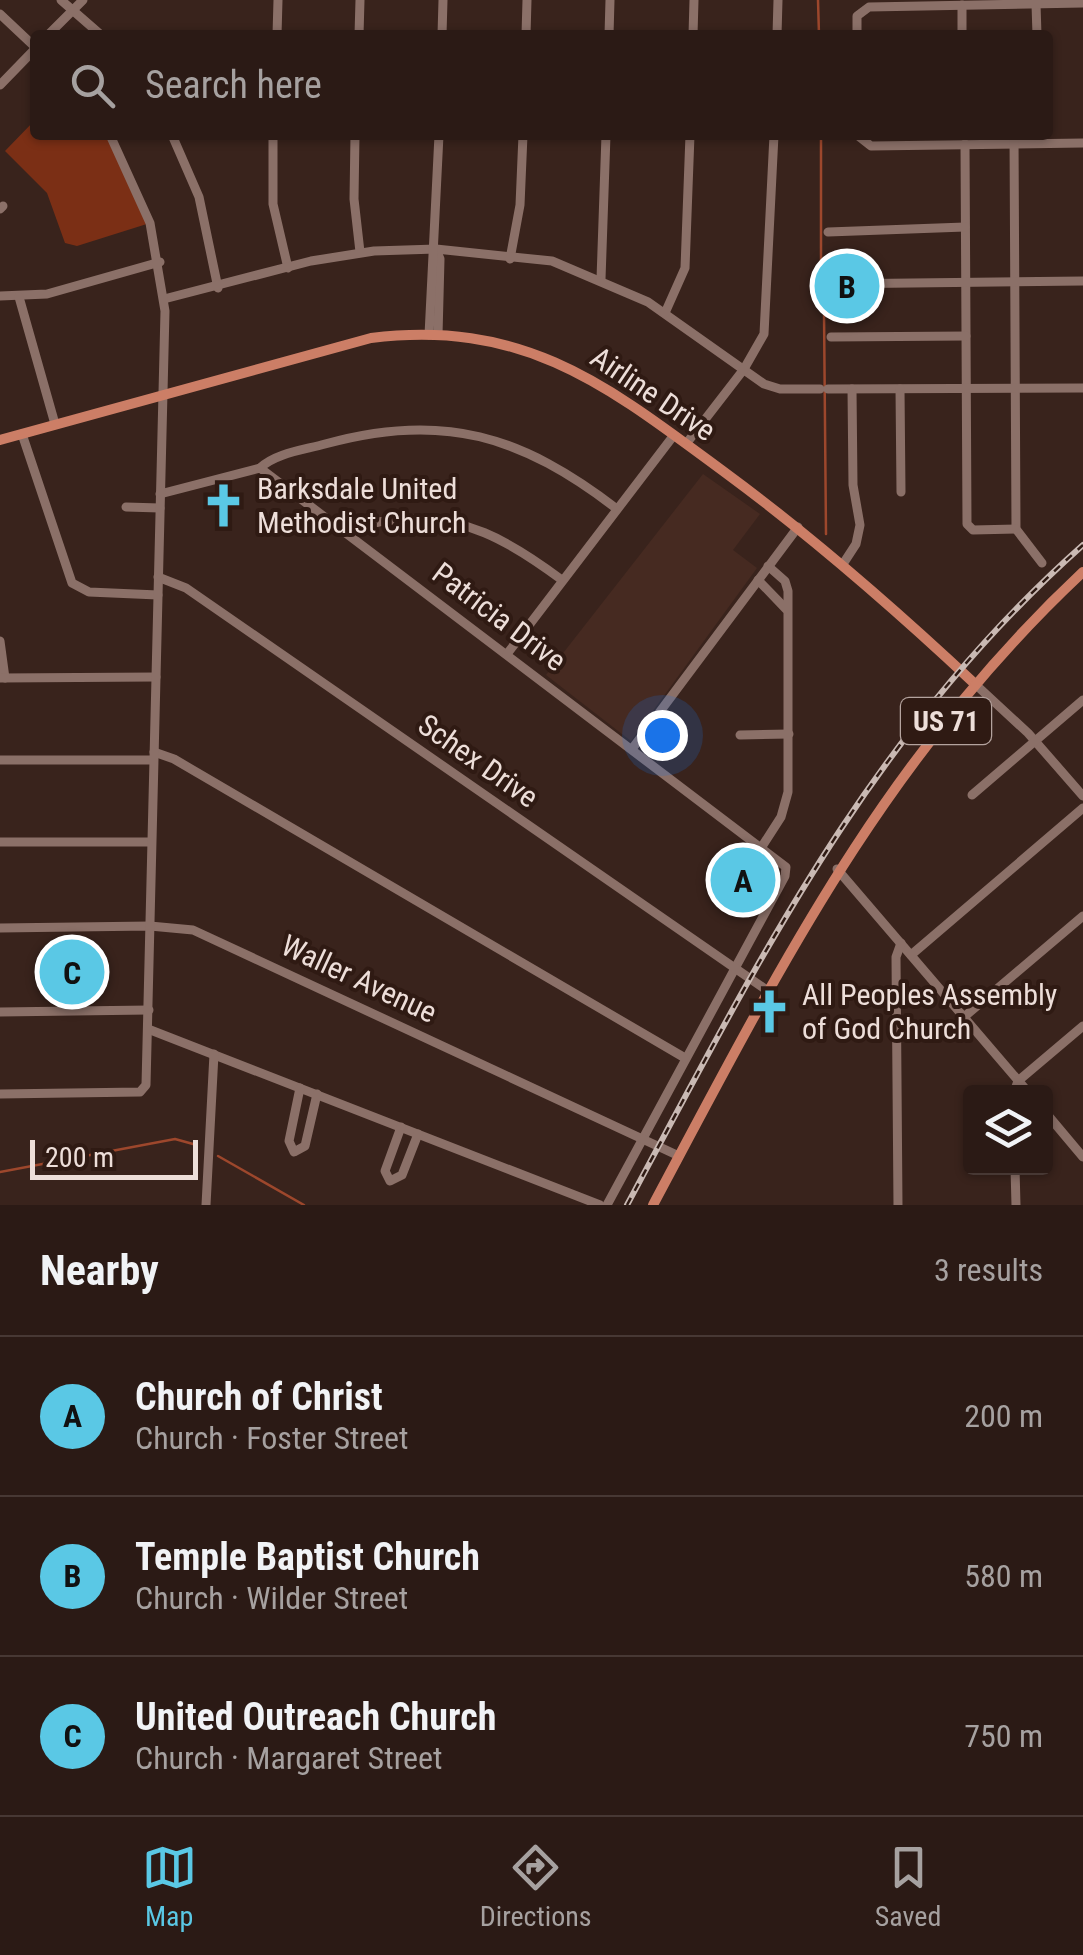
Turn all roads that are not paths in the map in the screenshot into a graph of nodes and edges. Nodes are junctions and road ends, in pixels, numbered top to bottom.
1 (61, 0) edge
2 (82, 0) edge
3 (278, 0) edge
4 (360, 0) edge
5 (444, 0) edge
6 (528, 0) edge
7 (610, 0) edge
8 (694, 0) edge
9 (778, 0) edge
10 (1083, 3) edge
11 (887, 4) edge
12 (1036, 4) junction
13 (962, 5) junction
14 (73, 9) junction
15 (0, 14) edge
16 (53, 30) edge
17 (96, 30) edge
18 (277, 30) edge
19 (359, 30) edge
20 (442, 30) edge
21 (526, 30) edge
22 (609, 30) edge
23 (692, 30) edge
24 (778, 30) edge
25 (858, 30) edge
26 (962, 30) edge
27 (1036, 30) edge
28 (30, 43) edge
29 (30, 53) edge
30 (1, 83) edge
31 (113, 140) edge
32 (174, 140) edge
33 (274, 140) edge
34 (356, 140) edge
35 (439, 140) edge
36 (523, 140) edge
37 (606, 140) edge
38 (690, 140) edge
39 (774, 140) edge
40 (880, 140) edge
41 (1004, 140) edge
42 (1014, 140) edge
43 (1037, 140) edge
44 (1083, 142) edge
45 (965, 144) junction
46 (965, 226) junction
47 (828, 232) dead end
48 (436, 249) junction
49 (360, 252) junction
50 (510, 258) junction
51 (160, 262) junction
52 (288, 268) junction
53 (601, 278) junction
54 (1083, 281) edge
55 (966, 282) junction
56 (1015, 282) junction
57 (827, 284) dead end
58 (218, 288) junction
59 (0, 296) edge
60 (18, 297) junction
61 (164, 298) junction
62 (665, 312) junction
63 (434, 335) junction
64 (966, 336) junction
65 (831, 337) dead end
66 (744, 370) junction
67 (1015, 388) junction
68 (1083, 388) edge
69 (852, 389) junction
70 (900, 389) junction
71 (966, 389) junction
72 (164, 393) junction
73 (55, 424) junction
74 (22, 434) junction
75 (674, 435) junction
76 (0, 440) edge
77 (686, 444) junction
78 (260, 468) junction
79 (901, 492) dead end
80 (160, 494) junction
81 (126, 507) dead end
82 (160, 508) junction
83 (617, 509) junction
84 (798, 527) junction
85 (1016, 529) junction
86 (351, 536) junction
87 (1042, 563) dead end
88 (843, 564) junction
89 (768, 566) junction
90 (1083, 572) edge
91 (158, 577) junction
92 (562, 580) junction
93 (758, 580) junction
94 (158, 595) junction
95 (786, 609) junction
96 (0, 641) edge
97 (507, 654) junction
98 (156, 677) junction
99 (2, 678) edge
100 (976, 684) junction
101 (1083, 700) edge
102 (789, 734) junction
103 (740, 735) dead end
104 (1036, 741) junction
105 (632, 748) junction
106 (154, 756) junction
107 (0, 760) edge
108 (972, 795) dead end
109 (1083, 796) edge
110 (1083, 808) edge
111 (0, 842) edge
112 (151, 842) junction
113 (761, 848) junction
114 (837, 870) junction
115 (1083, 916) edge
116 (150, 926) junction
117 (0, 928) edge
118 (901, 943) junction
119 (911, 955) junction
120 (734, 969) junction
121 (768, 991) junction
122 (148, 1010) junction
123 (0, 1012) edge
124 (964, 1018) junction
125 (1083, 1026) edge
126 (148, 1029) junction
127 (214, 1054) junction
128 (684, 1058) junction
129 (1018, 1081) junction
130 (1017, 1085) edge
131 (1022, 1085) edge
132 (300, 1088) junction
133 (0, 1094) edge
134 (317, 1094) junction
135 (1053, 1121) edge
136 (401, 1127) junction
137 (418, 1134) junction
138 (642, 1140) junction
139 (678, 1156) junction
140 (1083, 1157) edge
141 (1015, 1175) edge
142 (206, 1205) edge
143 (604, 1205) edge
144 (652, 1205) edge
145 (898, 1205) edge
146 (1016, 1205) edge

1 - 14 street
2 - 14 street
3 - 18 street
4 - 19 street
5 - 20 street
6 - 21 street
7 - 22 street
8 - 23 street
9 - 24 street
10 - 12 street
11 - 13 street
11 - 25 street
12 - 13 street
12 - 27 street
13 - 26 street
14 - 16 street
14 - 17 street
15 - 28 street
29 - 30 street
31 - 51 street
32 - 58 street
33 - 52 street
34 - 49 street
35 - 48 street
36 - 50 street
37 - 53 street
38 - 62 street
39 - 66 street
40 - 45 street
41 - 45 street
42 - 56 street
43 - 44 street
45 - 46 street
46 - 47 street
46 - 55 street
48 - 49 street
48 - 50 street
48 - 63 street
49 - 52 street
50 - 53 street
51 - 60 street
51 - 61 street
52 - 58 street
53 - 62 street
54 - 56 street
55 - 56 street
55 - 57 street
55 - 64 street
56 - 67 street
58 - 61 street
59 - 60 street
60 - 73 street
61 - 72 street
62 - 66 street
63 - 72 main road, Airline Drive
63 - 75 main road, Airline Drive
64 - 65 street
64 - 71 street
66 - 69 street
66 - 77 street
67 - 68 street
67 - 71 street
67 - 85 street
69 - 70 street
69 - 88 street
70 - 71 street
70 - 79 street
71 - 85 street
72 - 73 main road, Airline Drive
72 - 80 street
73 - 74 main road, Airline Drive
74 - 76 main road, Airline Drive
74 - 94 street
75 - 77 main road, Airline Drive
75 - 83 street
77 - 84 main road, Airline Drive
78 - 80 street
78 - 83 street
78 - 86 street, Patricia Drive
80 - 82 street
81 - 82 street
82 - 91 street
83 - 92 street
84 - 88 main road, Airline Drive
84 - 89 street
85 - 87 street
86 - 92 street
86 - 97 street, Patricia Drive
88 - 100 main road, Airline Drive
89 - 93 street
89 - 95 street
90 - 100 main road, US 71
91 - 94 street
91 - 120 street, Schex Drive
92 - 97 street
93 - 95 street
93 - 105 street
94 - 98 street
95 - 102 street
96 - 99 street
97 - 105 street, Patricia Drive
98 - 99 street
98 - 106 street
100 - 104 street
100 - 114 main road, US 71
101 - 104 street
102 - 103 street
102 - 113 street
104 - 108 street
104 - 109 street
105 - 113 street, Patricia Drive
106 - 107 street
106 - 112 street
106 - 128 street
110 - 119 street
111 - 112 street
112 - 116 street
113 - 120 street, Patricia Drive
114 - 118 street
114 - 121 main road, US 71
115 - 124 street
116 - 117 street, Waller Avenue
116 - 122 street
116 - 138 street, Waller Avenue
118 - 119 street
118 - 145 street
119 - 124 street
120 - 121 street, Schex Drive
120 - 128 street
121 - 139 main road, US 71
122 - 123 street
122 - 126 street
124 - 129 street
125 - 129 street
126 - 127 street
126 - 133 street
127 - 132 street
127 - 142 street
128 - 138 street
129 - 130 street
129 - 131 street
132 - 134 street
132 - 134 street
134 - 136 street
135 - 140 street
136 - 137 street
136 - 137 street
137 - 143 street
138 - 139 street, Waller Avenue
138 - 143 street
139 - 144 main road, US 71
141 - 146 street

